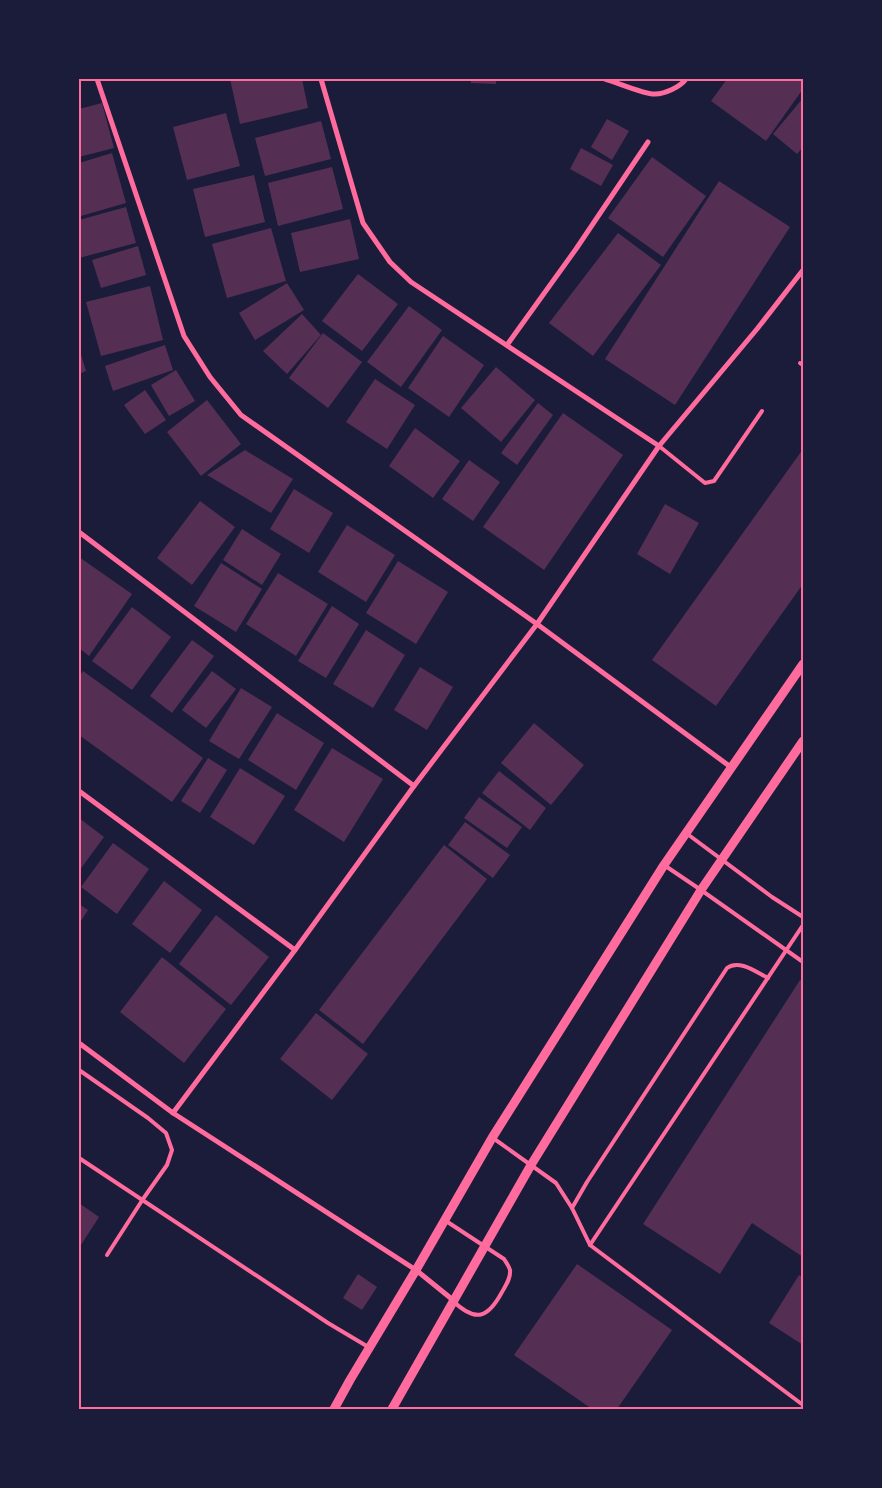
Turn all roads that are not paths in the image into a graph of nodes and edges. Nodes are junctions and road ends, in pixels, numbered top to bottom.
1 (97, 79) edge
2 (321, 79) edge
3 (605, 79) edge
4 (686, 79) edge
5 (648, 142) dead end
6 (803, 270) edge
7 (507, 346) junction
8 (762, 411) dead end
9 (659, 446) junction
10 (79, 532) edge
11 (537, 624) junction
12 (803, 664) edge
13 (803, 741) edge
14 (732, 768) junction
15 (414, 786) junction
16 (79, 790) edge
17 (686, 833) junction
18 (722, 860) junction
19 (664, 865) junction
20 (701, 890) junction
21 (803, 918) edge
22 (803, 925) edge
23 (295, 950) junction
24 (787, 950) junction
25 (803, 962) edge
26 (768, 978) junction
27 (79, 1043) edge
28 (79, 1070) edge
29 (173, 1113) junction
30 (492, 1138) junction
31 (79, 1158) edge
32 (531, 1165) junction
33 (142, 1199) junction
34 (572, 1208) junction
35 (444, 1220) junction
36 (590, 1245) junction
37 (485, 1246) junction
38 (107, 1255) dead end
39 (416, 1270) junction
40 (453, 1300) junction
41 (370, 1348) junction
42 (803, 1405) edge
43 (334, 1409) edge
44 (392, 1409) edge

1 - 11 street
2 - 7 street
3 - 4 street
5 - 7 street
6 - 9 street
7 - 9 street
8 - 9 lane
9 - 11 street
10 - 15 street
11 - 14 street
11 - 15 street
12 - 14 street
13 - 18 street
14 - 17 street
15 - 23 street
16 - 23 street
17 - 18 lane
17 - 19 street
18 - 20 street
18 - 21 lane
19 - 20 lane
19 - 30 street
20 - 24 lane
20 - 32 street
22 - 24 lane
23 - 29 street
24 - 25 lane
24 - 26 lane
26 - 34 lane
26 - 36 lane
27 - 29 street
28 - 33 lane
29 - 39 street
30 - 32 lane
30 - 35 street
31 - 33 lane
32 - 34 lane
32 - 37 street
33 - 38 lane
33 - 41 lane
34 - 36 lane
35 - 37 lane
35 - 39 street
36 - 42 lane
37 - 40 street
37 - 40 lane
39 - 40 street
39 - 41 street
40 - 44 street
41 - 43 street

